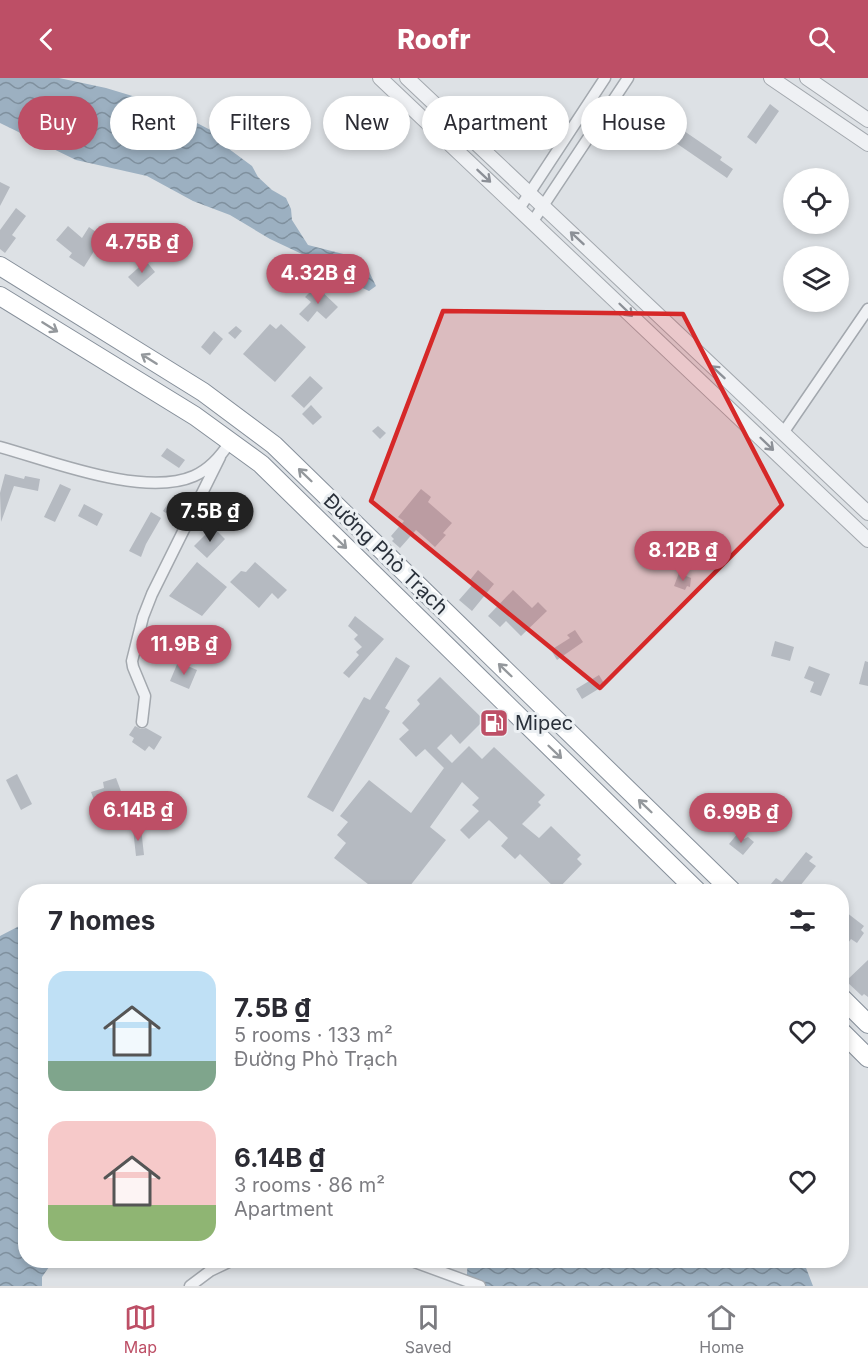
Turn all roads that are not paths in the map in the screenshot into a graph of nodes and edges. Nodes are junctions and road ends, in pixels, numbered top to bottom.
1 (381, 78) edge
2 (407, 78) edge
3 (605, 78) edge
4 (628, 78) edge
5 (771, 78) edge
6 (807, 78) edge
7 (868, 120) edge
8 (868, 144) edge
9 (529, 193) junction
10 (543, 206) junction
11 (519, 209) junction
12 (533, 221) junction
13 (0, 266) edge
14 (0, 296) edge
15 (868, 309) edge
16 (783, 433) junction
17 (0, 447) edge
18 (225, 449) junction
19 (868, 513) edge
20 (868, 540) edge
21 (142, 722) dead end
22 (690, 884) edge
23 (725, 884) edge
24 (849, 1005) edge
25 (868, 1024) edge
26 (849, 1039) edge
27 (868, 1058) edge
28 (216, 1268) edge
29 (431, 1268) edge
30 (190, 1286) edge
31 (480, 1286) edge

1 -> 11 street
2 - 9 street
3 - 9 street
4 - 10 street
5 - 8 street
6 - 7 street
9 - 10 street
9 - 11 street
10 - 12 street
16 -> 10 street
11 - 12 street
12 -> 20 street
23 -> 13 highway, Đường Phò Trạch
14 -> 18 highway, Đường Phò Trạch
15 - 16 street
16 - 19 street
17 - 18 street
18 - 21 street
18 -> 22 highway, Đường Phò Trạch
24 - 25 highway
26 - 27 highway
28 - 30 street
29 - 31 street

